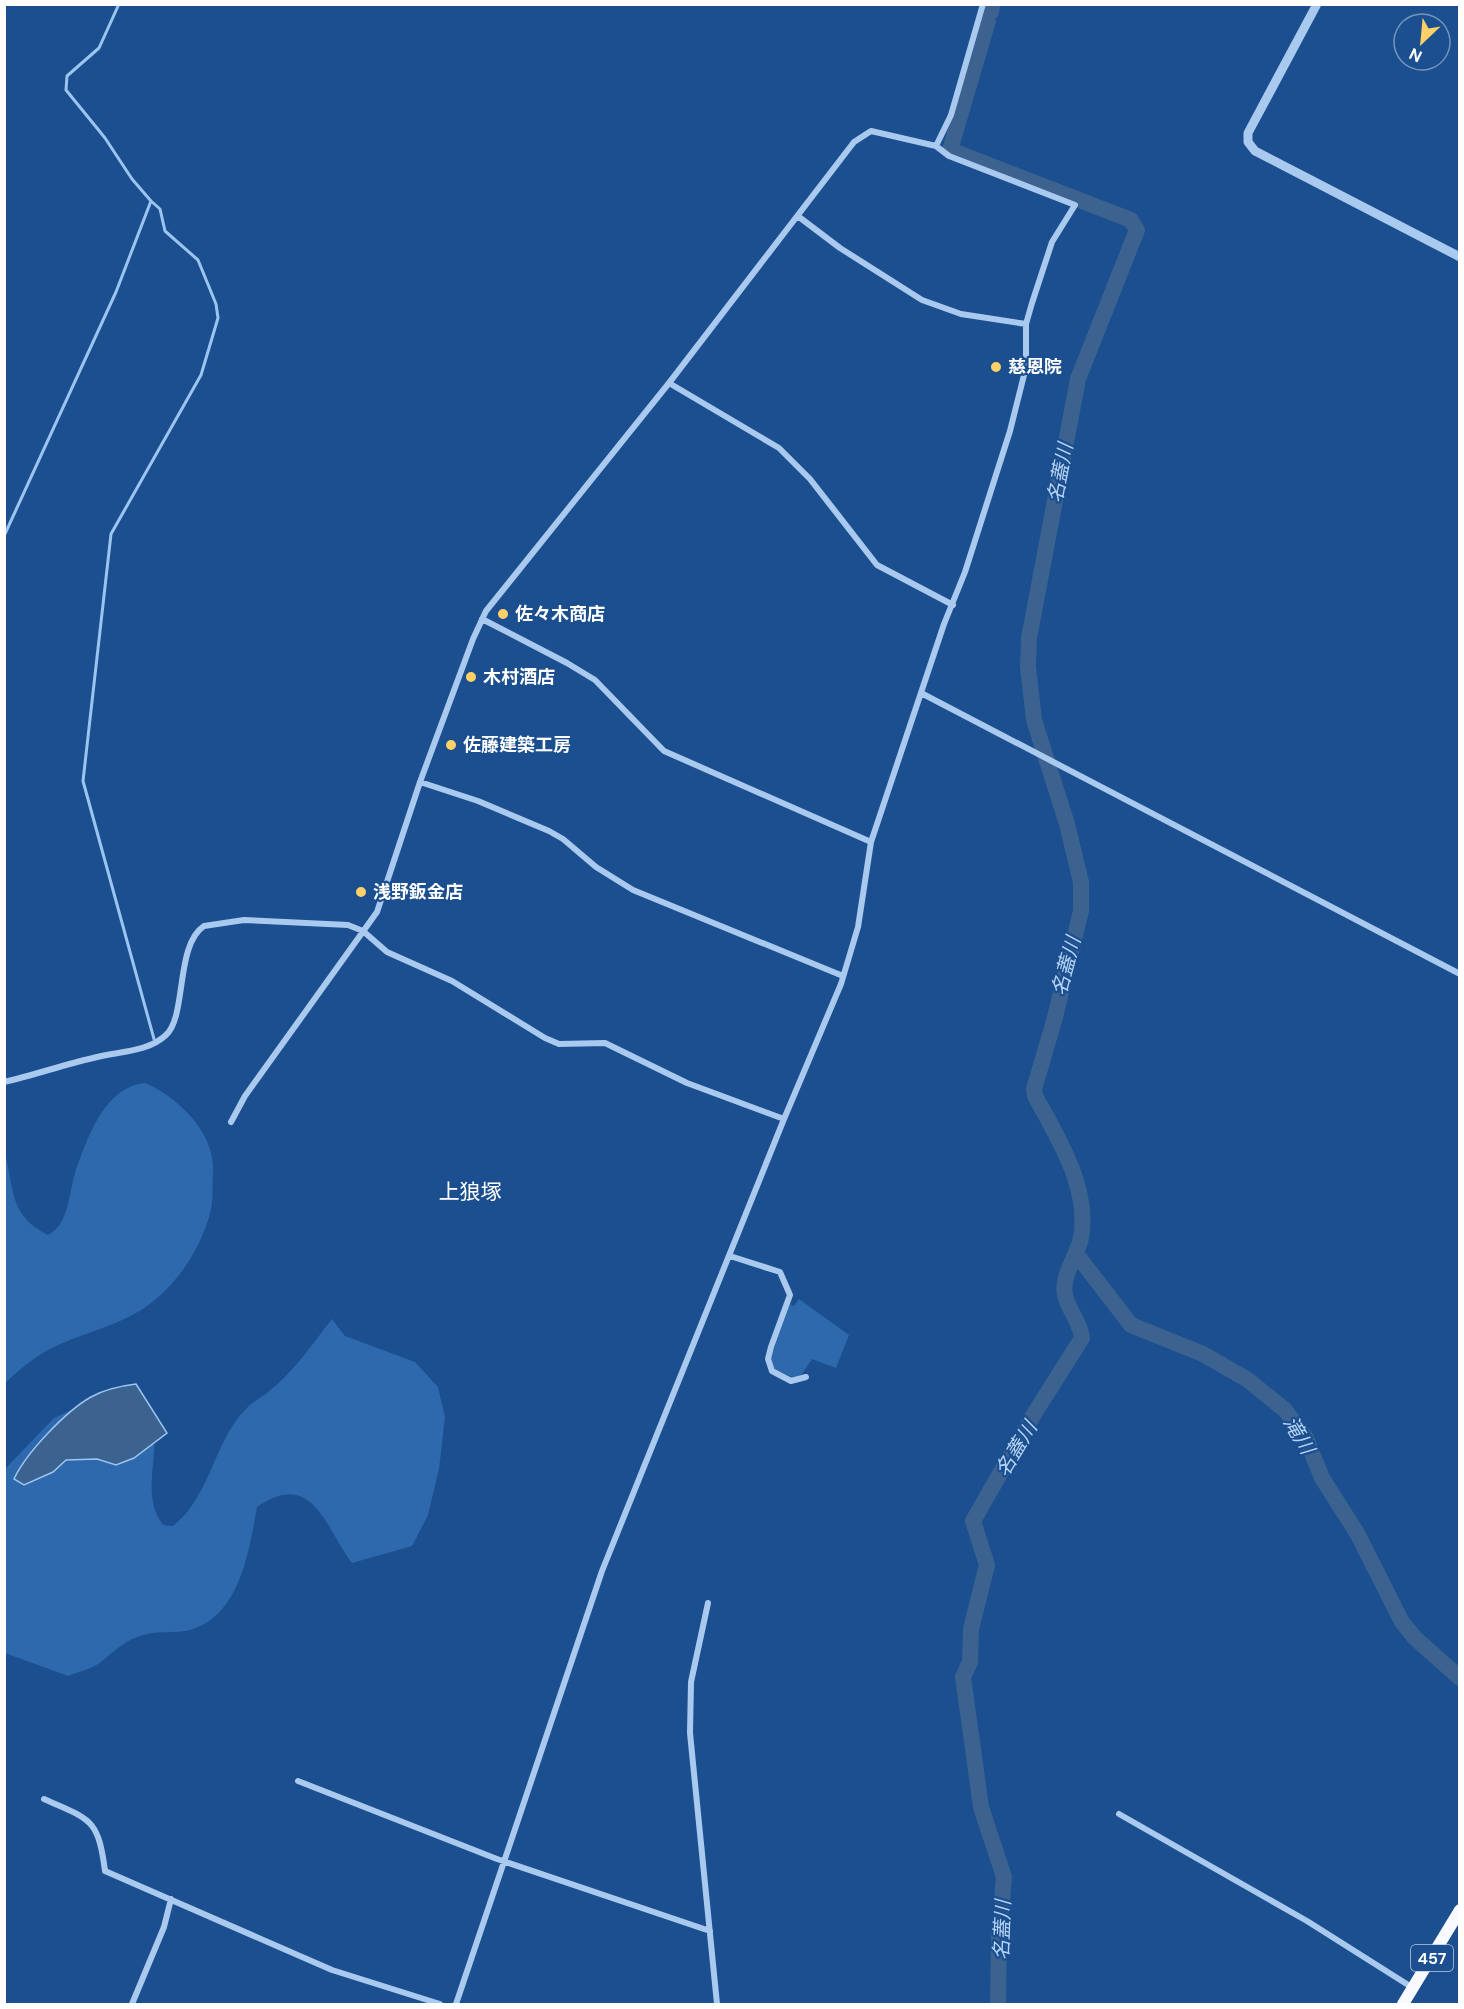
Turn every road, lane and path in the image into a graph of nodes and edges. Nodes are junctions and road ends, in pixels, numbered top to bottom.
1 (983, 4) edge
2 (1317, 4) edge
3 (936, 146) junction
4 (799, 217) junction
5 (1460, 258) edge
6 (1026, 324) junction
7 (669, 383) junction
8 (952, 605) junction
9 (482, 619) junction
10 (923, 694) junction
11 (420, 782) junction
12 (871, 842) junction
13 (363, 931) junction
14 (1460, 974) edge
15 (843, 976) junction
16 (4, 1082) edge
17 (784, 1119) junction
18 (231, 1122) dead end
19 (730, 1256) junction
20 (806, 1377) dead end
21 (708, 1603) dead end
22 (298, 1781) dead end
23 (44, 1799) dead end
24 (1119, 1814) dead end
25 (506, 1861) junction
26 (171, 1899) junction
27 (1460, 1910) edge
28 (710, 1931) junction
29 (1414, 1988) junction
30 (132, 2004) edge
31 (440, 2004) edge
32 (456, 2004) edge
33 (717, 2004) edge
34 (1403, 2004) edge

1 - 3 street
2 - 5 street
3 - 4 street
3 - 6 street
4 - 6 street
4 - 7 street
6 - 8 street
7 - 8 street
7 - 9 street
8 - 10 street
9 - 11 street
9 - 12 street
10 - 12 street
10 - 14 street
11 - 13 street
11 - 15 street
12 - 15 street
13 - 16 street
13 - 17 street
13 - 18 street
15 - 17 street
17 - 19 street
19 - 20 street
19 - 25 street
21 - 28 street
22 - 25 street
23 - 26 street
24 - 29 street
25 - 28 street
25 - 32 street
26 - 30 street
26 - 31 street
27 - 29 highway, 457
28 - 33 street
29 - 34 highway, 457

